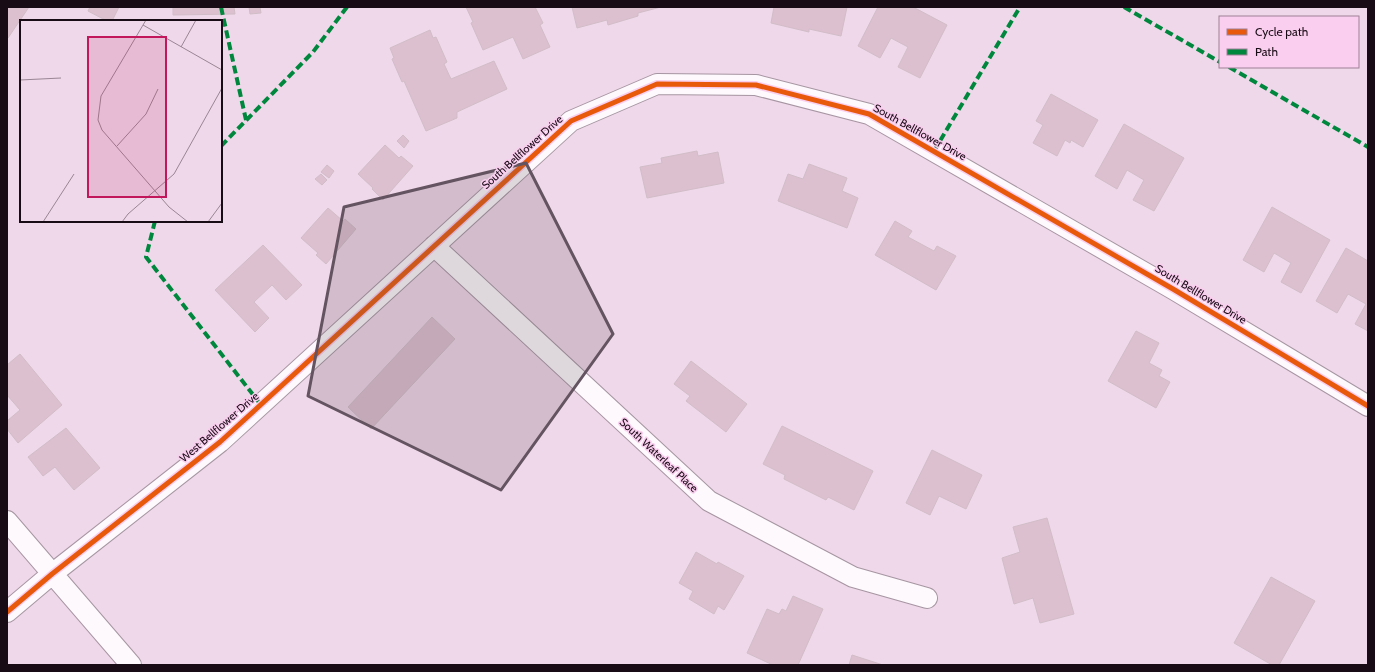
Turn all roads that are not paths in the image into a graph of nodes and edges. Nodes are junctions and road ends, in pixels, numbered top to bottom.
1 (434, 246) junction
2 (1368, 406) edge
3 (7, 521) edge
4 (52, 574) junction
5 (927, 598) dead end
6 (7, 612) edge
7 (131, 665) edge

1 - 2 street, South Bellflower Drive
1 - 4 street, West Bellflower Drive
1 - 5 street, South Waterleaf Place
3 - 4 street
4 - 6 street, West Bellflower Drive
4 - 7 street

